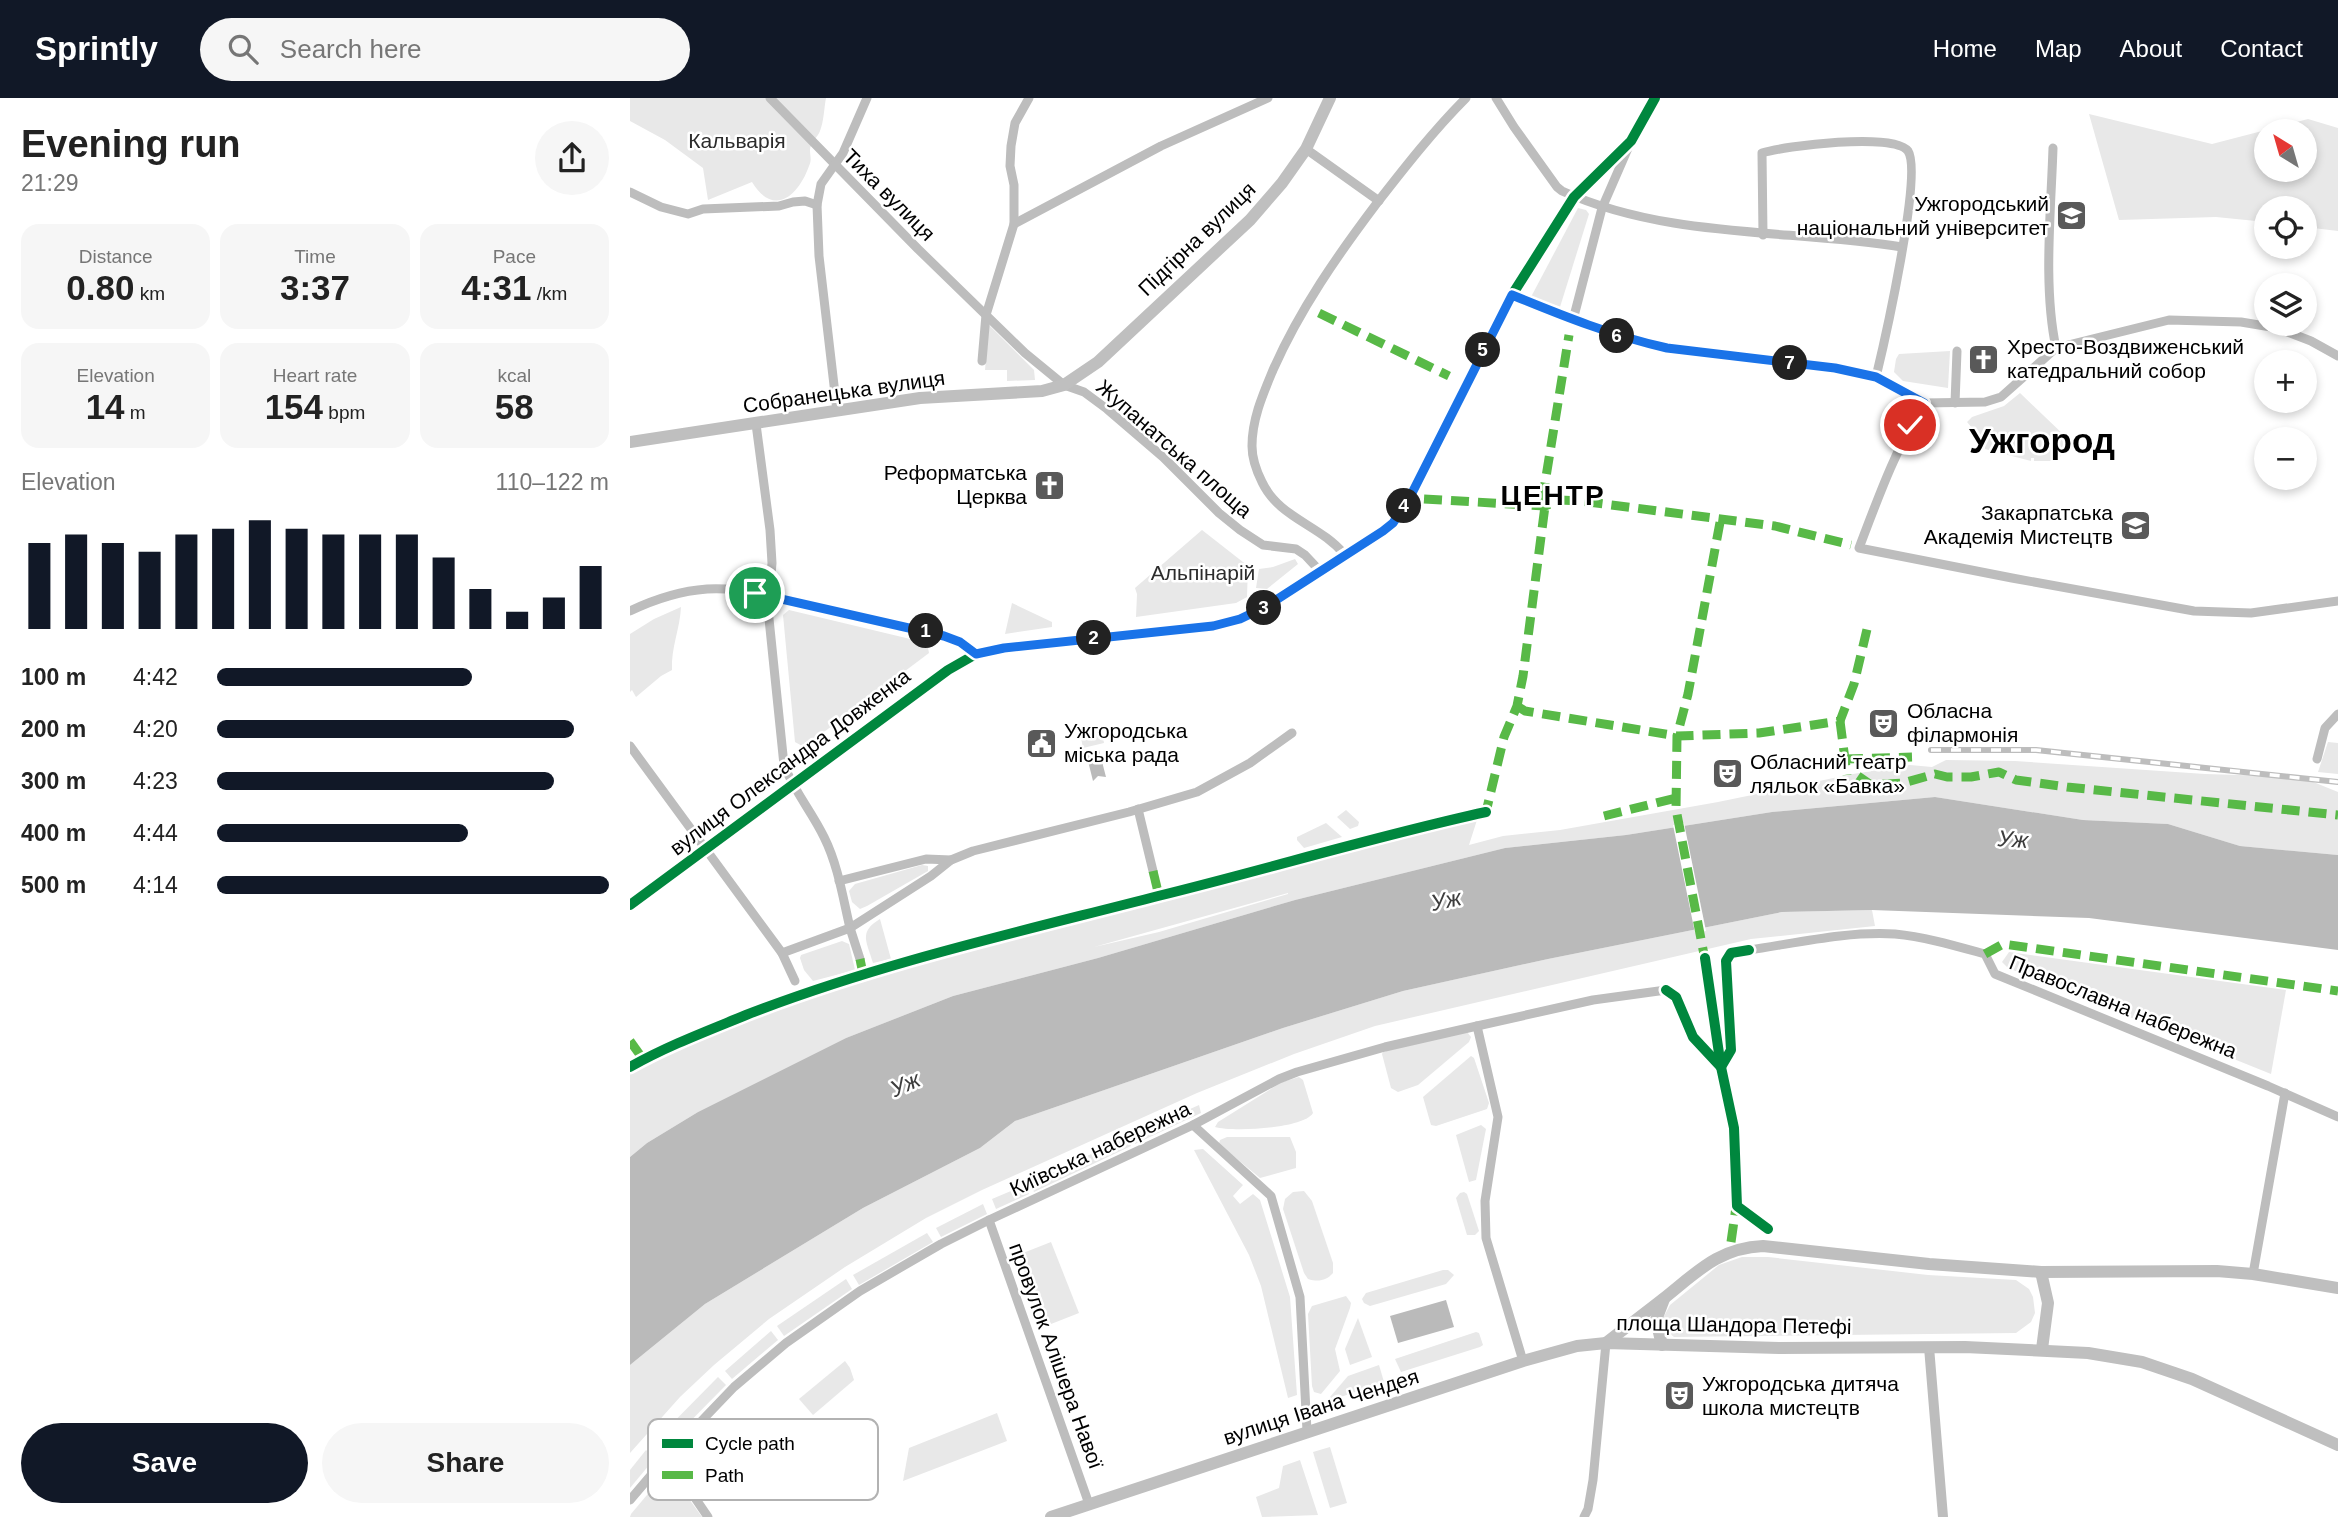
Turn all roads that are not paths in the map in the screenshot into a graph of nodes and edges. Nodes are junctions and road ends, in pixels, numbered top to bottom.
1 (770, 98) edge
2 (867, 98) edge
3 (1029, 98) edge
4 (1268, 98) edge
5 (1330, 98) edge
6 (1466, 98) edge
7 (1496, 98) edge
8 (1655, 98) edge
9 (1631, 141) junction
10 (2053, 148) dead end
11 (1306, 149) junction
12 (835, 165) junction
13 (630, 192) edge
14 (1574, 197) junction
15 (1379, 201) junction
16 (817, 205) junction
17 (1602, 208) junction
18 (1014, 224) junction
19 (1763, 234) junction
20 (1902, 247) junction
21 (1512, 295) junction
22 (986, 315) junction
23 (1573, 320) junction
24 (2056, 348) junction
25 (1957, 351) dead end
26 (2338, 356) edge
27 (982, 362) dead end
28 (1876, 377) junction
29 (1064, 385) junction
30 (1924, 403) junction
31 (1955, 403) junction
32 (837, 411) junction
33 (756, 424) junction
34 (630, 442) edge
35 (1345, 554) junction
36 (1319, 570) junction
37 (2338, 592) edge
38 (769, 596) junction
39 (2336, 601) edge
40 (630, 611) edge
41 (976, 654) junction
42 (2338, 714) edge
43 (1292, 733) dead end
44 (630, 747) edge
45 (2318, 759) dead end
46 (791, 784) junction
47 (1138, 809) junction
48 (706, 848) junction
49 (951, 860) junction
50 (1153, 871) dead end
51 (838, 881) junction
52 (630, 905) edge
53 (850, 928) junction
54 (1749, 950) dead end
55 (782, 953) junction
56 (860, 959) dead end
57 (795, 981) dead end
58 (1666, 990) dead end
59 (1477, 1026) junction
60 (2285, 1093) junction
61 (2338, 1117) edge
62 (1193, 1125) junction
63 (989, 1220) junction
64 (2041, 1272) junction
65 (2253, 1274) junction
66 (2338, 1288) edge
67 (1664, 1298) junction
68 (1606, 1343) junction
69 (1662, 1345) junction
70 (1929, 1347) junction
71 (2042, 1349) junction
72 (1523, 1362) junction
73 (703, 1419) edge
74 (1307, 1431) junction
75 (2338, 1445) edge
76 (648, 1479) edge
77 (630, 1500) edge
78 (696, 1500) edge
79 (1089, 1504) junction
80 (708, 1517) edge
81 (1051, 1517) edge
82 (1584, 1517) edge
83 (1943, 1517) edge

1 - 12 street, Тиха вулиця
2 - 12 street
3 - 18 street
4 - 18 street
5 - 11 main road, Підгірна вулиця
6 - 15 street
7 - 14 street
8 - 9 street
9 - 14 street
9 - 17 street
10 - 24 street
11 - 15 street
11 - 29 main road, Підгірна вулиця
12 - 16 street
12 - 22 street, Тиха вулиця
13 - 16 street
14 - 17 street
14 - 21 street
15 - 35 street
16 - 32 street
17 - 19 street
17 - 23 street
18 - 22 street
19 - 20 street
19 - 20 street
20 - 28 street
21 - 23 street
21 - 35 street
22 - 27 street
22 - 29 street, Жупанатська площа
23 - 28 street
24 - 26 street
24 - 31 street
25 - 31 street
28 - 30 street
29 - 32 main road, Собранецька вулиця
29 - 36 street, Жупанатська площа
30 - 31 street
30 - 39 street
32 - 33 main road, Собранецька вулиця
33 - 34 main road, Собранецька вулиця
33 - 38 street
35 - 36 street
36 - 41 street
37 - 39 street
38 - 40 street
38 - 41 street
38 - 46 street
41 - 46 street, вулиця Олександра Довженка
42 - 45 street
43 - 47 street
44 - 48 street
46 - 48 street, вулиця Олександра Довженка
46 - 51 street
47 - 49 street
47 - 50 street
48 - 52 street, вулиця Олександра Довженка
48 - 55 street
49 - 51 street
49 - 53 street
51 - 53 street
53 - 55 street
53 - 56 street
54 - 60 street, Православна набережна
55 - 57 street
58 - 59 street, Київська набережна
59 - 62 street, Київська набережна
59 - 72 street
60 - 61 street
60 - 65 street
62 - 63 street, Київська набережна
62 - 74 street
63 - 73 street, Київська набережна
63 - 79 street, провулок Алішера Навої
64 - 65 main road, площа Шандора Петефі
64 - 67 main road, площа Шандора Петефі
64 - 71 main road
65 - 66 main road, площа Шандора Петефі
67 - 68 main road, площа Шандора Петефі
67 - 69 main road
68 - 69 main road, площа Шандора Петефі
68 - 72 main road, вулиця Івана Чендея
68 - 82 street
69 - 70 main road, площа Шандора Петефі
70 - 71 main road, площа Шандора Петефі
70 - 83 street
71 - 75 main road, площа Шандора Петефі
72 - 74 main road, вулиця Івана Чендея
74 - 79 main road, вулиця Івана Чендея
76 - 77 street, Київська набережна
78 - 80 street
79 - 81 main road, вулиця Івана Чендея

